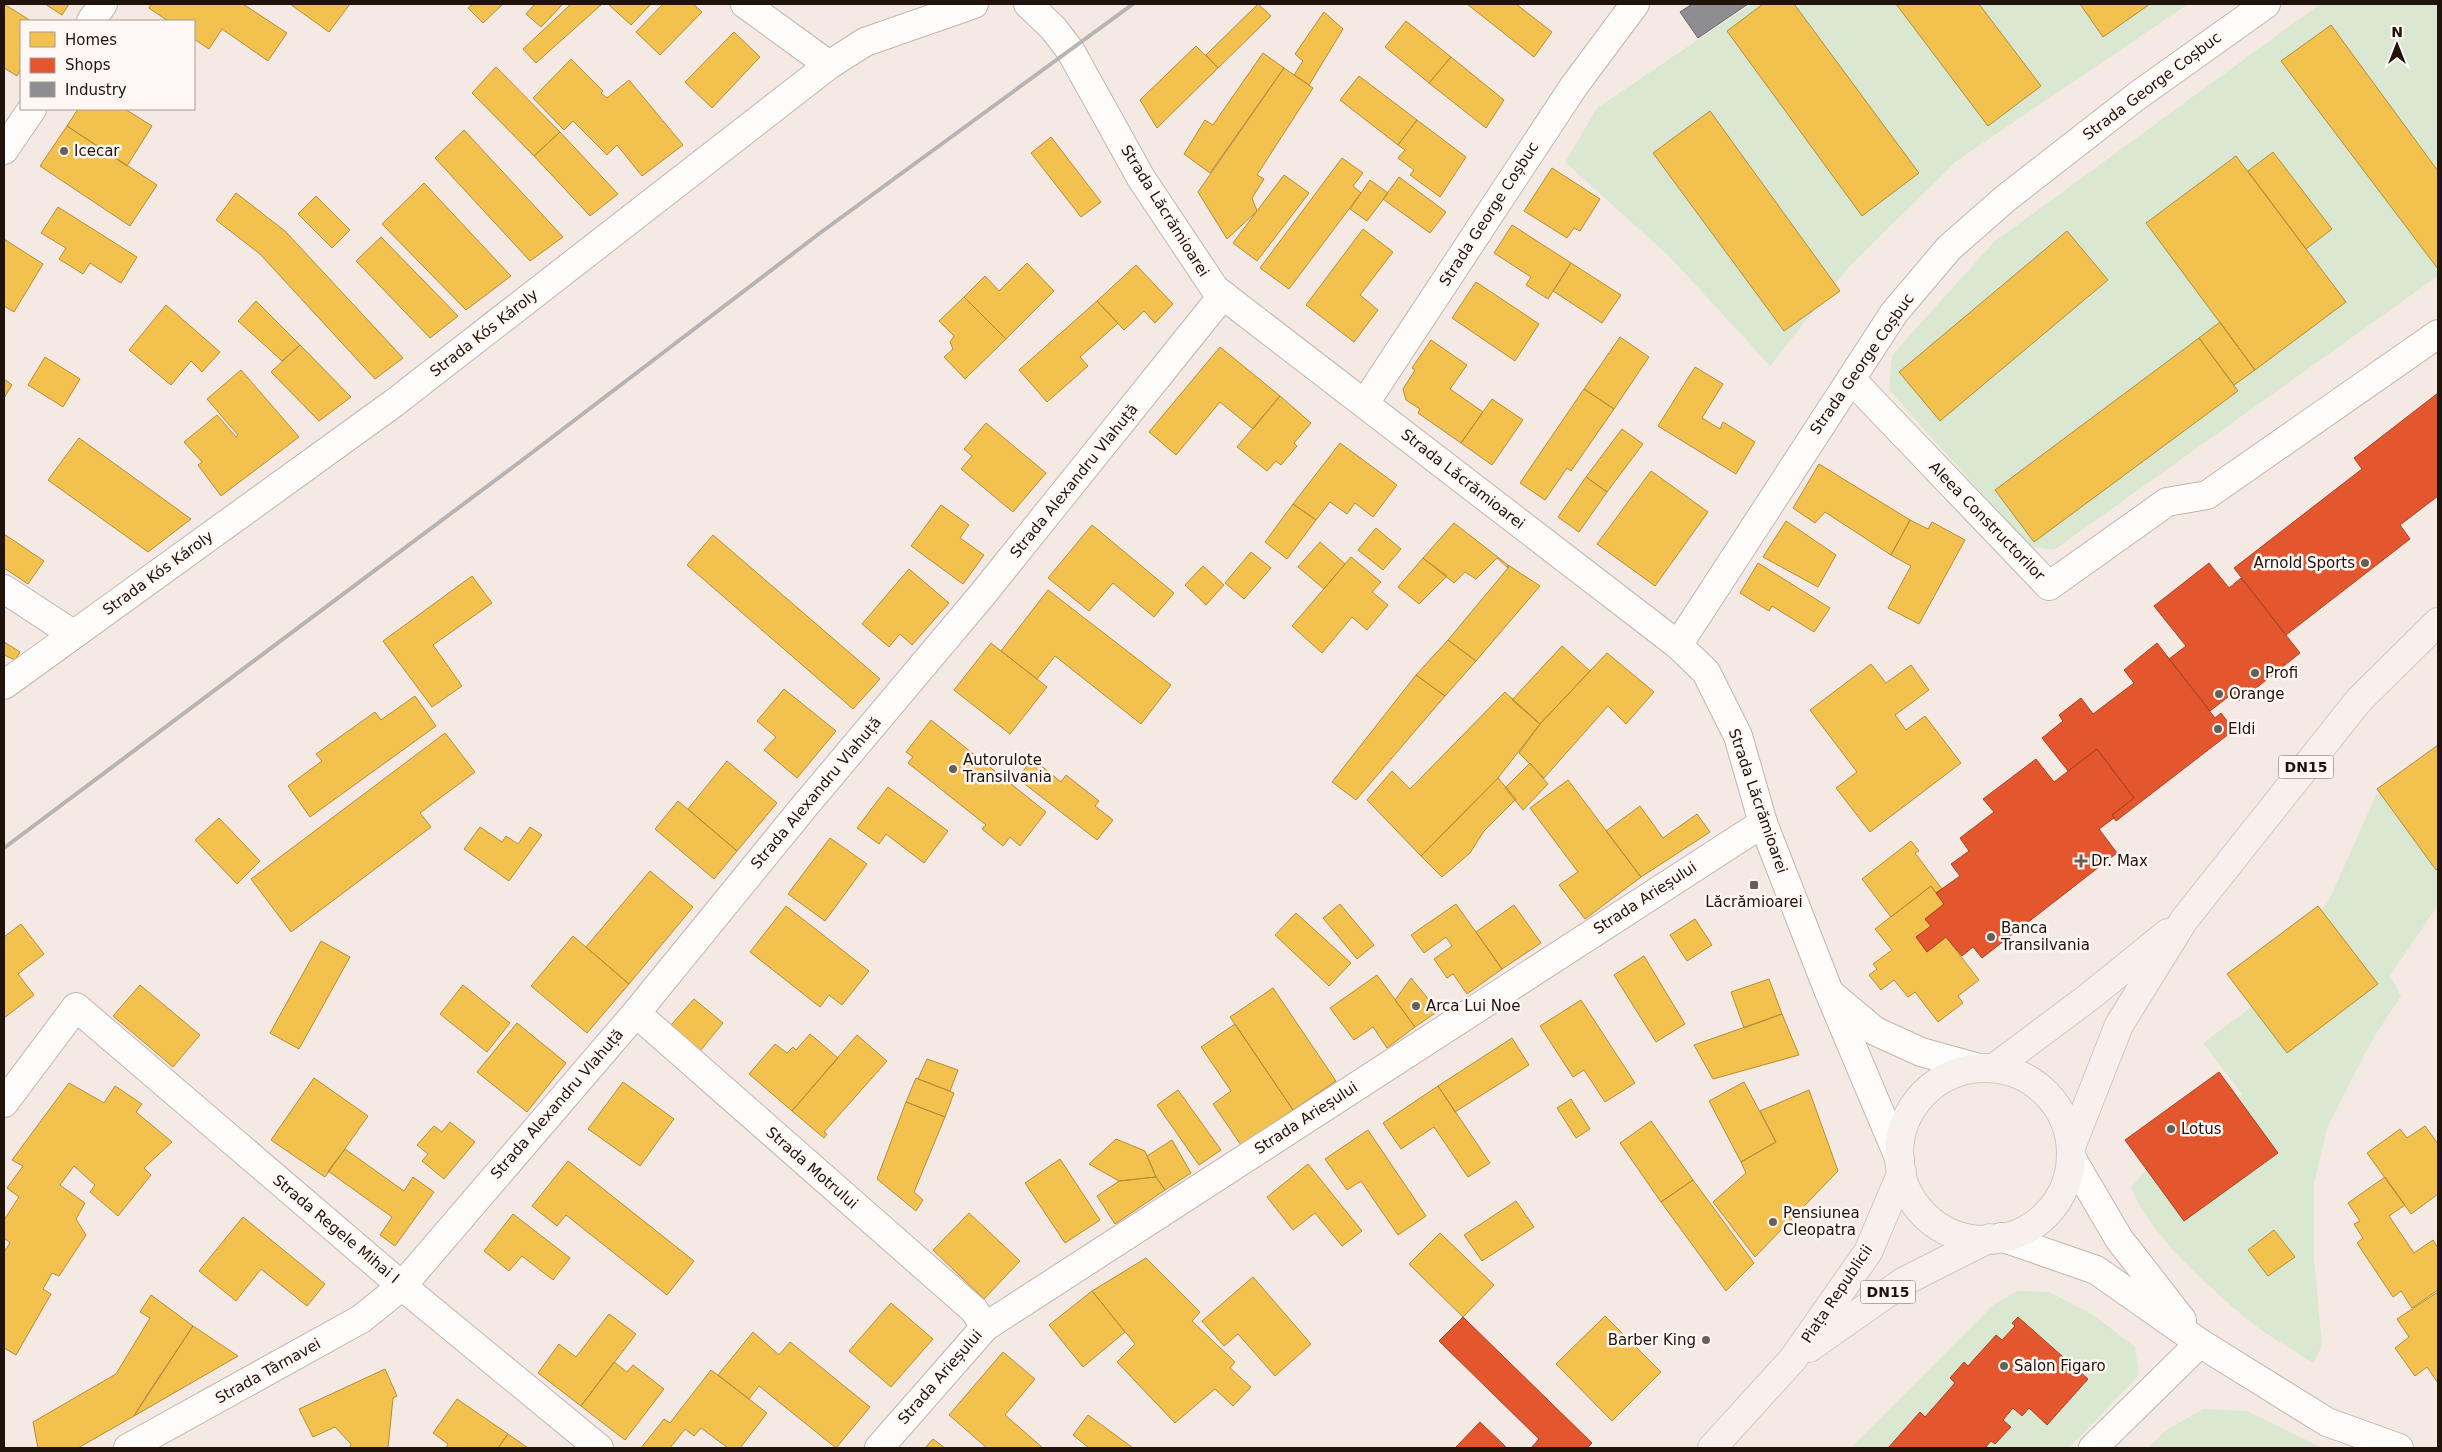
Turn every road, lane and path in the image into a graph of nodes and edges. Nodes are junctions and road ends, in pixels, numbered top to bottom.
1 (102, 4) edge
2 (745, 4) edge
3 (974, 4) edge
4 (1028, 4) edge
5 (1634, 4) edge
6 (2266, 4) edge
7 (92, 20) edge
8 (829, 64) junction
9 (31, 110) edge
10 (4, 150) edge
11 (1223, 295) junction
12 (2438, 334) edge
13 (1851, 379) junction
14 (1364, 403) junction
15 (4, 589) edge
16 (2438, 622) edge
17 (72, 634) junction
18 (1678, 645) junction
19 (4, 685) edge
20 (1762, 823) junction
21 (2184, 920) junction
22 (1829, 992) junction
23 (636, 1013) junction
24 (1986, 1068) junction
25 (4, 1103) edge
26 (2071, 1152) junction
27 (1901, 1166) junction
28 (1996, 1237) junction
29 (402, 1286) junction
30 (984, 1327) junction
31 (2200, 1343) junction
32 (1793, 1359) junction
33 (128, 1448) edge
34 (599, 1448) edge
35 (878, 1448) edge
36 (1712, 1448) edge
37 (2093, 1448) edge
38 (2399, 1448) edge

1 - 7 street
2 - 8 street
3 - 8 street, Strada Kós Károly
4 - 11 street, Strada Lăcrămioarei
5 - 14 street, Strada George Coșbuc
6 - 13 street, Strada George Coșbuc
8 - 17 street, Strada Kós Károly
9 - 10 street
11 - 14 street, Strada Lăcrămioarei
11 - 23 street, Strada Alexandru Vlahuță
12 - 13 street, Aleea Constructorilor
13 - 18 street, Strada George Coșbuc
14 - 18 street, Strada Lăcrămioarei
15 - 17 street
16 - 21 main road, DN15
17 - 19 street, Strada Kós Károly
18 - 20 street, Strada Lăcrămioarei
20 - 22 street, Strada Lăcrămioarei
20 - 30 street, Strada Arieșului
21 - 24 main road, DN15
21 - 26 main road, DN15
22 - 24 street, Strada Lăcrămioarei
22 - 27 street, Strada Lăcrămioarei
23 - 29 street, Strada Alexandru Vlahuță
23 - 30 street, Strada Motrului
24 - 26 main road, DN15
24 - 27 main road, DN15
25 - 29 street, Strada Regele Mihai I
26 - 28 main road, DN15
26 - 31 street
27 - 28 main road, DN15
27 - 32 main road, Piața Republicii / DN15
28 - 31 street
28 - 32 main road, Piața Republicii / DN15
29 - 33 street, Strada Târnavei
29 - 34 street, Strada Regele Mihai I
30 - 35 street, Strada Arieșului
31 - 37 street
31 - 38 street
32 - 36 main road, Piața Republicii / DN15

